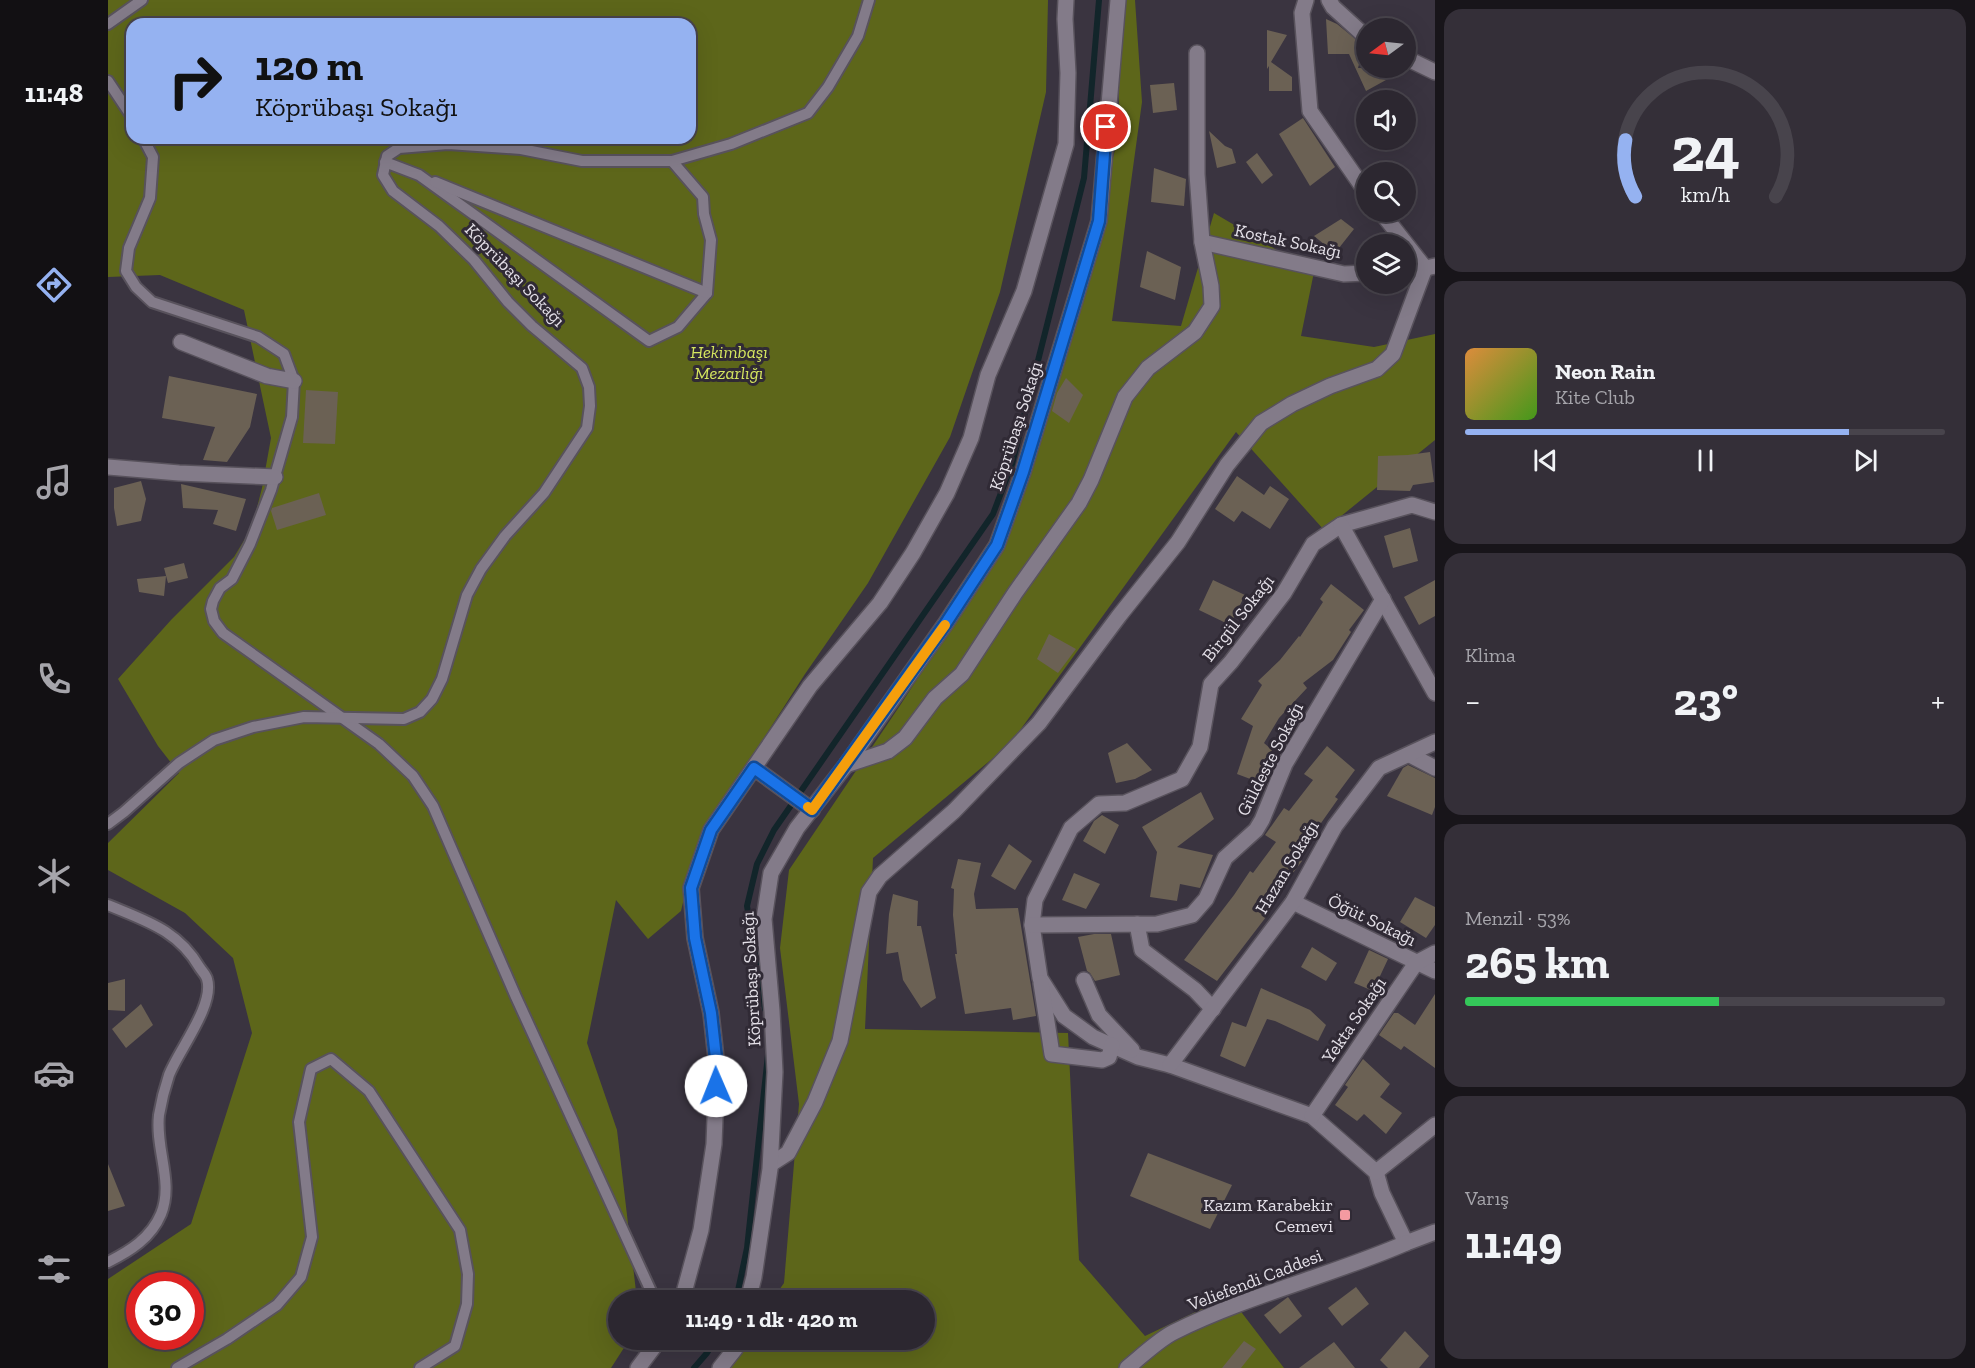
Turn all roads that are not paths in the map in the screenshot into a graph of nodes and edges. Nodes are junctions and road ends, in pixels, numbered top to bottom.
1 (142, 0) edge
2 (869, 0) edge
3 (1066, 0) edge
4 (1118, 0) edge
5 (1306, 0) edge
6 (1329, 0) edge
7 (108, 24) edge
8 (1356, 28) edge
9 (1197, 53) dead end
10 (1416, 63) edge
11 (1435, 72) edge
12 (108, 81) edge
13 (126, 108) edge
14 (146, 144) edge
15 (672, 161) junction
16 (385, 162) junction
17 (418, 175) junction
18 (1356, 178) edge
19 (1390, 222) edge
20 (1202, 242) junction
21 (1430, 267) edge
22 (1356, 273) edge
23 (707, 293) junction
24 (181, 342) dead end
25 (294, 381) junction
26 (108, 468) edge
27 (275, 477) junction
28 (1435, 512) edge
29 (1341, 525) junction
30 (1383, 599) junction
31 (1435, 693) edge
32 (340, 717) junction
33 (1435, 742) edge
34 (1410, 755) junction
35 (846, 765) junction
36 (754, 768) junction
37 (1435, 768) edge
38 (807, 806) junction
39 (108, 824) edge
40 (1293, 902) junction
41 (108, 905) edge
42 (1137, 924) junction
43 (1032, 925) junction
44 (1435, 953) edge
45 (1416, 963) junction
46 (1435, 971) edge
47 (1040, 978) junction
48 (1084, 980) dead end
49 (1213, 1009) junction
50 (1112, 1045) junction
51 (1138, 1057) junction
52 (1170, 1065) junction
53 (1312, 1116) junction
54 (1435, 1125) edge
55 (771, 1164) junction
56 (1376, 1172) junction
57 (1435, 1232) edge
58 (1406, 1243) junction
59 (108, 1262) edge
60 (650, 1290) edge
61 (685, 1290) edge
62 (751, 1290) edge
63 (652, 1350) edge
64 (734, 1350) edge
65 (177, 1368) edge
66 (420, 1368) edge
67 (638, 1368) edge
68 (720, 1368) edge
69 (1127, 1368) edge

1 - 7 lane
2 - 15 lane
3 - 36 street
4 - 35 street, Köprübaşı Sokağı
5 - 18 street
6 - 8 street
9 - 20 street
10 - 11 street
12 - 13 lane
14 - 25 lane
15 - 16 lane
15 - 23 lane
16 - 17 lane
16 - 32 lane, Köprübaşı Sokağı
17 - 23 lane
17 - 23 lane
19 - 21 street
20 - 22 street, Kostak Sokağı
20 - 35 street
21 - 55 street
24 - 25 street
25 - 27 lane
26 - 27 street
27 - 32 lane
28 - 29 street, Birgül Sokağı
29 - 30 street
29 - 43 street, Birgül Sokağı
30 - 31 street
30 - 42 street, Güldeste Sokağı
32 - 39 lane, Köprübaşı Sokağı
32 - 60 lane
33 - 34 street, Hazan Sokağı
34 - 37 street
34 - 40 street, Hazan Sokağı
35 - 38 street, Köprübaşı Sokağı
36 - 38 street
36 - 61 street
38 - 55 street, Köprübaşı Sokağı
40 - 45 street, Öğüt Sokağı
40 - 49 street, Hazan Sokağı
41 - 59 lane
42 - 43 street, Güldeste Sokağı
42 - 49 street
43 - 47 street, Birgül Sokağı
44 - 45 street, Yekta Sokağı
45 - 46 street, Öğüt Sokağı
45 - 53 street, Yekta Sokağı
47 - 50 street, Birgül Sokağı
47 - 50 street, Birgül Sokağı
48 - 51 street
49 - 52 street, Hazan Sokağı
50 - 51 street, Birgül Sokağı
51 - 52 street, Birgül Sokağı
52 - 53 street, Birgül Sokağı
53 - 56 street, Birgül Sokağı
54 - 56 street
55 - 62 street, Köprübaşı Sokağı
56 - 58 street, Birgül Sokağı
57 - 58 street
58 - 69 street, Veliefendi Caddesi
63 - 67 street
64 - 68 street
65 - 66 lane

